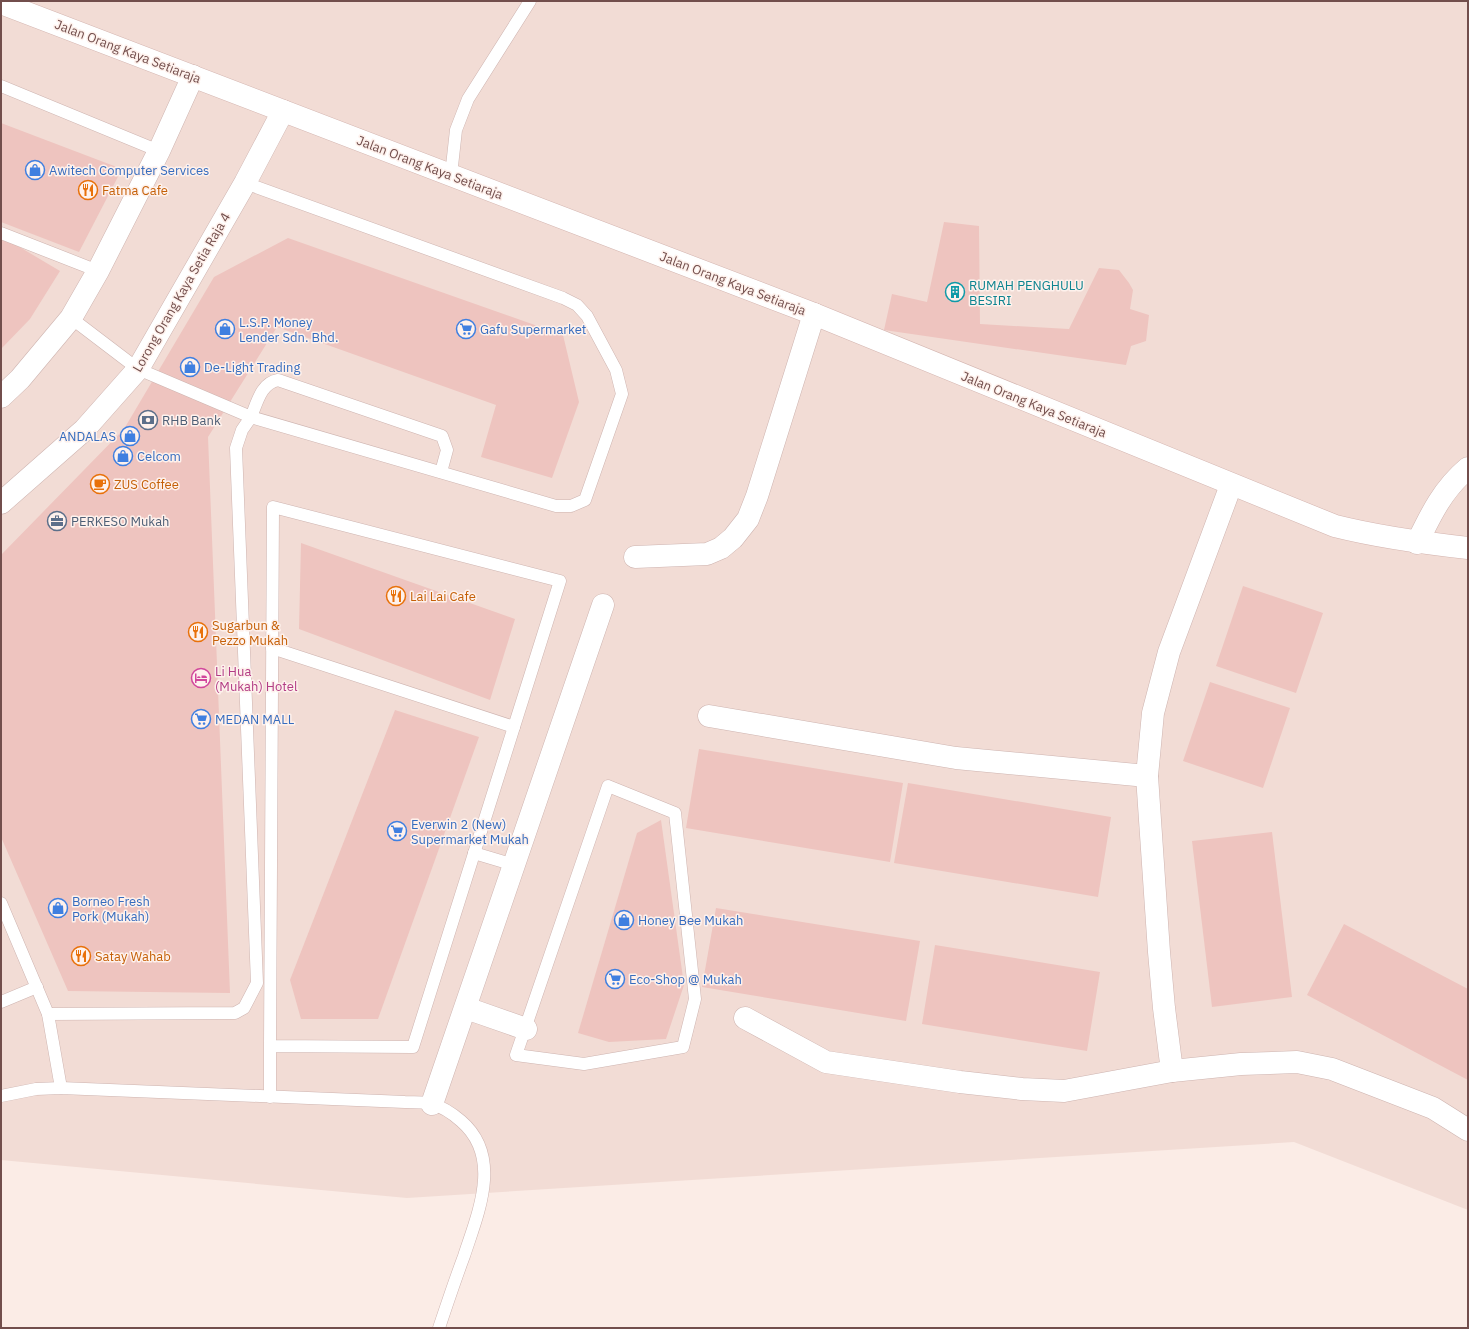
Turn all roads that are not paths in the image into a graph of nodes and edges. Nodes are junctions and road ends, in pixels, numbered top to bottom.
1 (530, 1) edge
2 (1, 3) edge
3 (193, 76) junction
4 (1, 86) edge
5 (283, 111) junction
6 (159, 152) junction
7 (451, 175) junction
8 (245, 183) junction
9 (1, 233) edge
10 (98, 271) junction
11 (814, 314) junction
12 (71, 318) junction
13 (138, 369) junction
14 (1, 397) edge
15 (251, 417) junction
16 (1468, 468) edge
17 (441, 472) junction
18 (1231, 485) junction
19 (1, 503) edge
20 (1417, 543) junction
21 (1468, 548) edge
22 (634, 557) dead end
23 (603, 605) dead end
24 (272, 648) junction
25 (709, 716) dead end
26 (514, 727) junction
27 (1148, 776) junction
28 (474, 853) junction
29 (514, 865) junction
30 (1, 903) edge
31 (5, 924) edge
32 (37, 987) junction
33 (1, 1002) edge
34 (466, 1008) junction
35 (48, 1014) junction
36 (745, 1018) dead end
37 (526, 1029) junction
38 (270, 1046) junction
39 (1172, 1071) junction
40 (61, 1088) junction
41 (1, 1096) edge
42 (270, 1097) junction
43 (432, 1104) junction
44 (1468, 1130) edge
45 (439, 1328) edge

1 - 7 lane
2 - 3 street, Jalan Orang Kaya Setiaraja
3 - 5 street, Jalan Orang Kaya Setiaraja
3 - 6 street
4 - 6 lane
5 - 7 street, Jalan Orang Kaya Setiaraja
5 - 8 street, Lorong Orang Kaya Setia Raja 4
6 - 10 street
7 - 11 street, Jalan Orang Kaya Setiaraja
8 - 13 street, Lorong Orang Kaya Setia Raja 4
8 - 17 lane
9 - 10 lane
10 - 12 street
11 - 18 street, Jalan Orang Kaya Setiaraja
11 - 22 street
12 - 13 lane
12 - 14 street
13 - 15 lane
13 - 19 street, Lorong Orang Kaya Setia Raja 4
15 - 17 lane
15 - 17 lane
15 - 35 lane
16 - 20 street
18 - 20 street, Jalan Orang Kaya Setiaraja
18 - 27 street
20 - 21 street, Jalan Orang Kaya Setiaraja
23 - 29 street
24 - 26 lane
24 - 26 lane
24 - 38 lane
25 - 27 street
26 - 28 lane
27 - 39 street
28 - 29 lane
28 - 38 lane
29 - 34 street
30 - 31 lane
31 - 32 lane
32 - 33 lane
32 - 35 lane
34 - 37 street
34 - 43 street
35 - 40 lane
36 - 39 street
37 - 37 lane
38 - 42 lane
39 - 44 street
40 - 41 lane
40 - 42 lane
42 - 43 lane
43 - 45 lane

